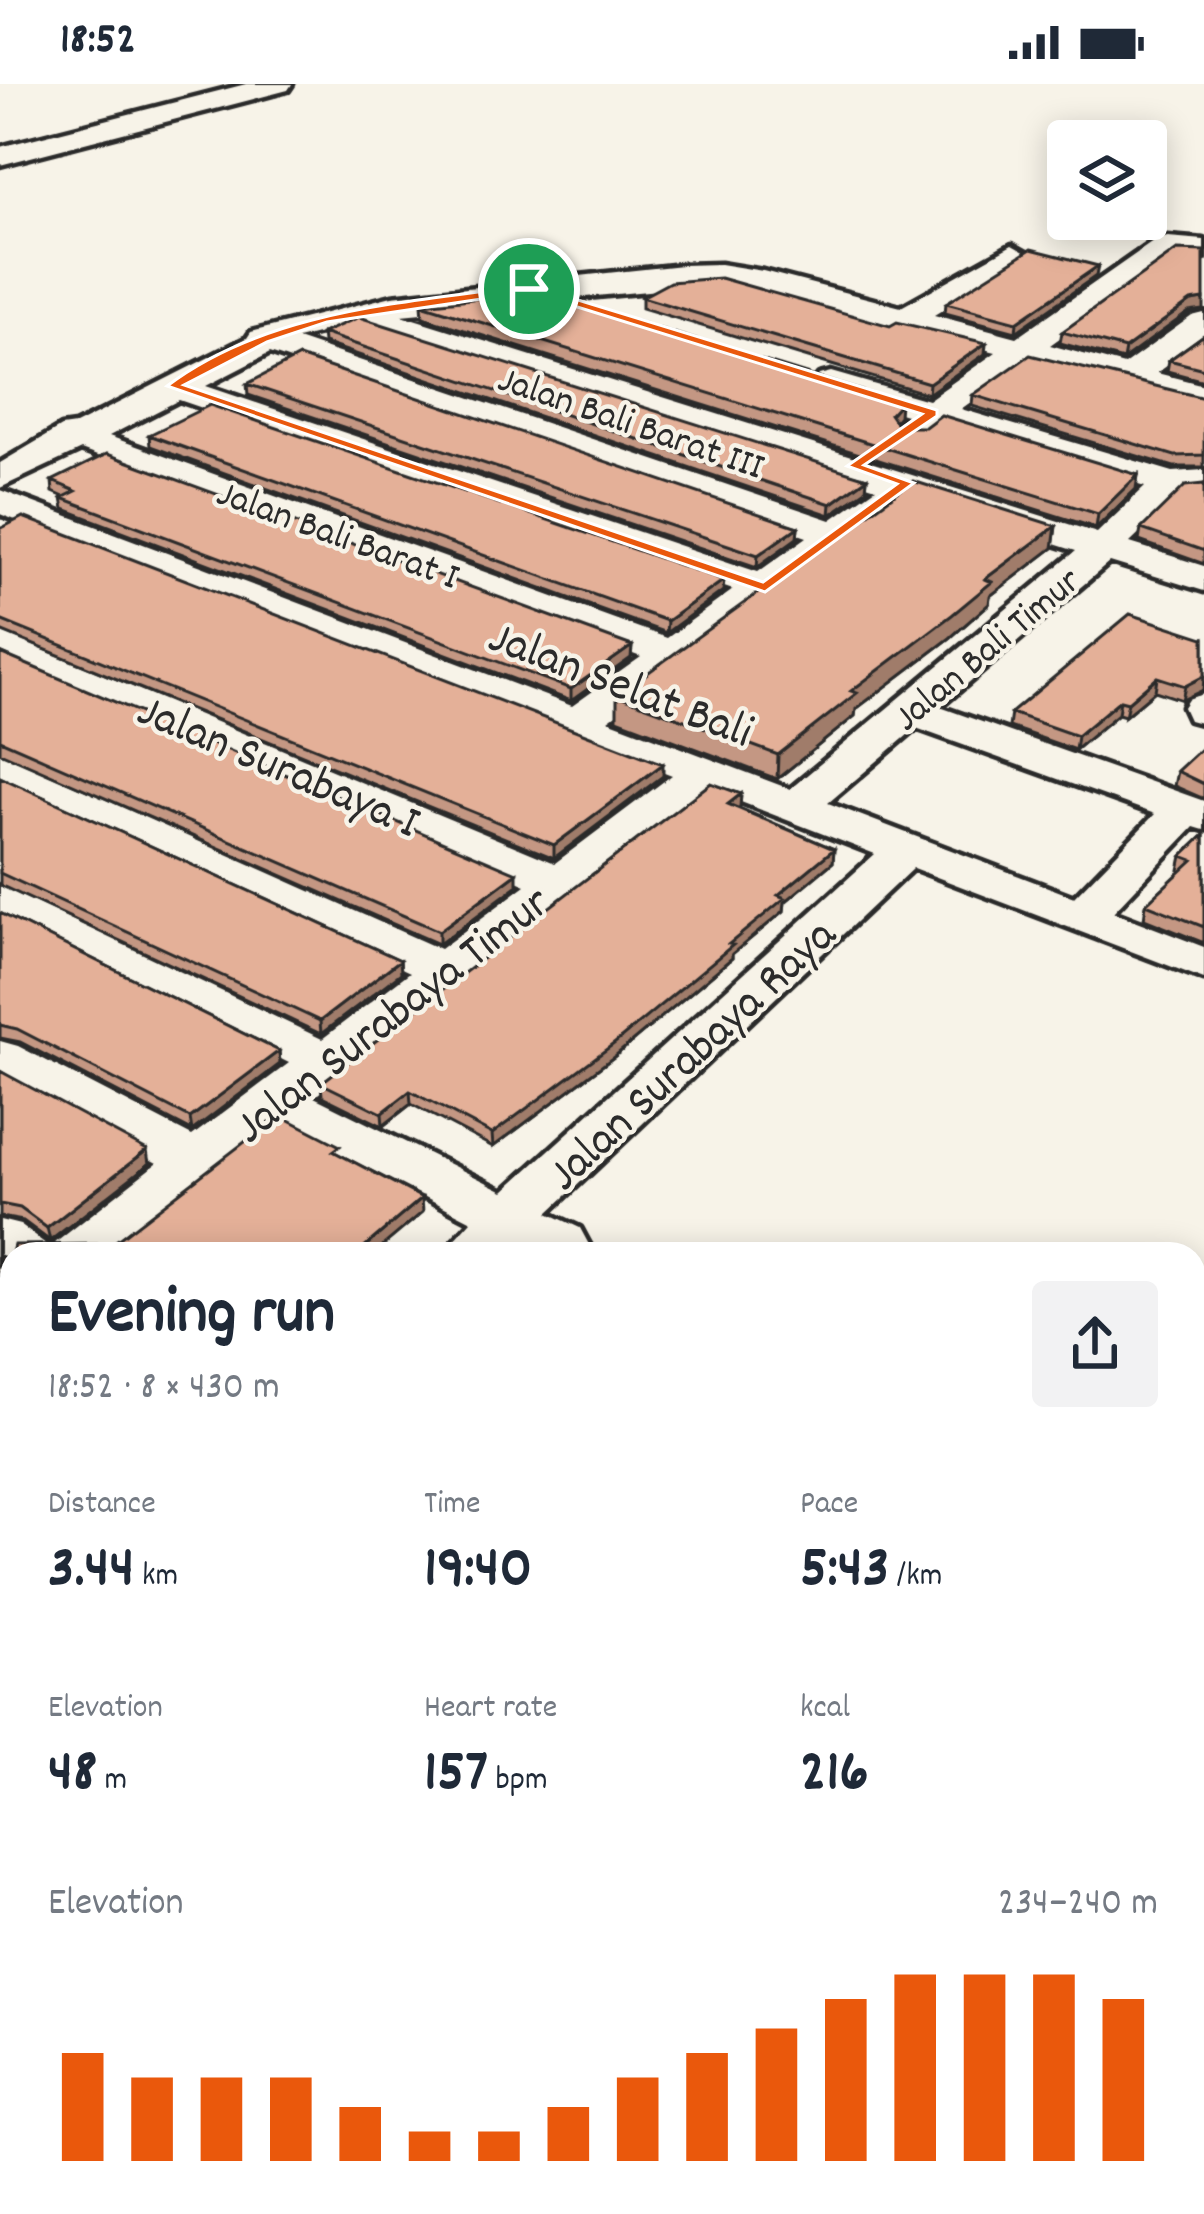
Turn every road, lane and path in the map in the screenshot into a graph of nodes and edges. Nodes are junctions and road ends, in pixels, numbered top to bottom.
1 (278, 84) edge
2 (0, 156) edge
3 (1204, 249) edge
4 (1012, 254) edge
5 (529, 289) junction
6 (357, 311) junction
7 (619, 316) edge
8 (905, 319) junction
9 (1204, 323) edge
10 (263, 339) junction
11 (1018, 350) junction
12 (798, 372) edge
13 (1126, 379) junction
14 (173, 386) junction
15 (1204, 396) edge
16 (932, 413) junction
17 (74, 435) junction
18 (853, 466) junction
19 (0, 476) edge
20 (1187, 482) edge
21 (907, 483) junction
22 (0, 501) edge
23 (838, 535) junction
24 (1104, 547) junction
25 (1204, 578) edge
26 (765, 587) junction
27 (0, 644) edge
28 (672, 654) junction
29 (911, 711) junction
30 (578, 721) junction
31 (0, 766) edge
32 (706, 771) junction
33 (796, 807) junction
34 (1195, 813) edge
35 (907, 849) junction
36 (560, 882) junction
37 (0, 900) edge
38 (1082, 916) junction
39 (1204, 964) edge
40 (445, 970) junction
41 (0, 1057) edge
42 (326, 1061) junction
43 (280, 1101) junction
44 (196, 1162) junction
45 (490, 1236) edge
46 (90, 1242) edge
47 (560, 1242) edge

1 - 2 street
3 - 11 street
4 - 8 street
5 - 6 street
5 - 7 street
5 - 8 street
6 - 10 street
6 - 18 street
8 - 11 street
9 - 13 street
10 - 14 street
10 - 23 street, Jalan Bali Barat III
11 - 13 street
11 - 16 street
12 - 16 street
13 - 15 street
14 - 17 street
14 - 26 street
16 - 18 street
16 - 20 street
17 - 19 street
17 - 28 street, Jalan Bali Barat I
18 - 21 street
20 - 24 street, Jalan Bali Timur
21 - 23 street
21 - 24 street
22 - 30 street, Jalan Selat Bali
23 - 26 street
24 - 25 street
24 - 29 street, Jalan Bali Timur
26 - 28 street
27 - 36 street, Jalan Surabaya I
28 - 30 street
29 - 33 street, Jalan Bali Timur
29 - 34 street
30 - 32 street, Jalan Selat Bali
31 - 40 street
32 - 33 street, Jalan Selat Bali
32 - 36 street, Jalan Surabaya Timur
33 - 35 street, Jalan Selat Bali
34 - 38 street
35 - 38 street, Jalan Selat Bali
35 - 45 street, Jalan Surabaya Raya
36 - 40 street, Jalan Surabaya Timur
37 - 42 street
38 - 39 street, Jalan Selat Bali
40 - 42 street, Jalan Surabaya Timur
41 - 44 street
42 - 43 street, Jalan Surabaya Timur
43 - 44 street, Jalan Surabaya Timur
43 - 45 street
44 - 46 street, Jalan Surabaya Timur
45 - 47 street

